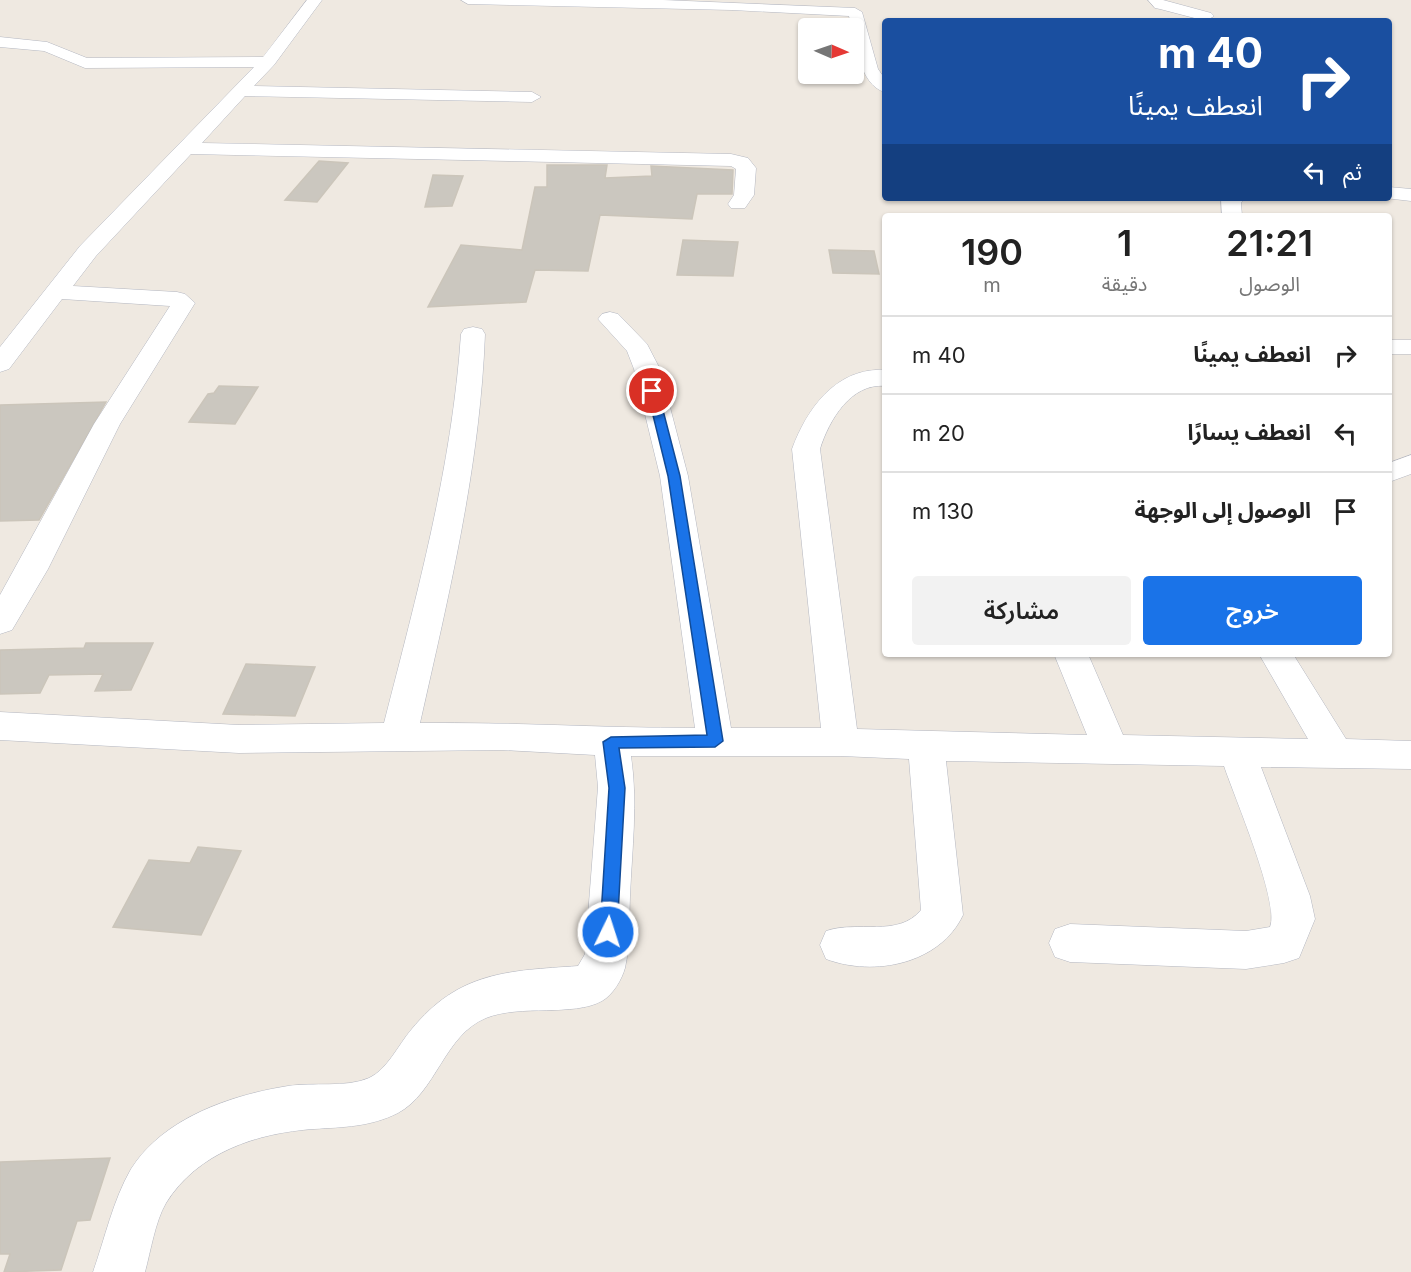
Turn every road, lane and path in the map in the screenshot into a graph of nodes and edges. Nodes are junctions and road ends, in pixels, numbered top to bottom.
1 (315, 0) edge
2 (468, 0) edge
3 (1155, 0) edge
4 (1206, 16) dead end
5 (0, 42) edge
6 (268, 62) junction
7 (882, 85) edge
8 (241, 91) junction
9 (532, 97) dead end
10 (186, 148) junction
11 (1392, 193) edge
12 (1411, 195) edge
13 (738, 204) dead end
14 (57, 292) junction
15 (610, 319) dead end
16 (473, 334) dead end
17 (1392, 347) edge
18 (1411, 347) edge
19 (0, 364) edge
20 (882, 378) edge
21 (1411, 464) edge
22 (1392, 472) edge
23 (0, 622) edge
24 (1072, 657) edge
25 (1278, 657) edge
26 (0, 726) edge
27 (399, 736) junction
28 (715, 741) junction
29 (611, 742) junction
30 (841, 742) junction
31 (926, 746) junction
32 (1110, 748) junction
33 (1236, 750) junction
34 (1336, 754) junction
35 (1411, 755) edge
36 (1070, 943) dead end
37 (841, 945) dead end
38 (119, 1272) edge

1 - 6 street
2 - 7 street
3 - 4 street
5 - 6 street
6 - 8 street
8 - 9 street
8 - 10 street
10 - 13 street
10 - 14 street
11 - 12 street
14 - 19 street
14 - 23 street
15 - 28 street
16 - 27 street
17 - 18 street
20 - 30 street
21 - 22 street
24 - 32 street
25 - 34 street
26 - 27 street
27 - 29 street
28 - 29 street
28 - 30 street
29 - 38 street
30 - 31 street
31 - 32 street
31 - 37 street
32 - 33 street
33 - 34 street
33 - 36 street
34 - 35 street

